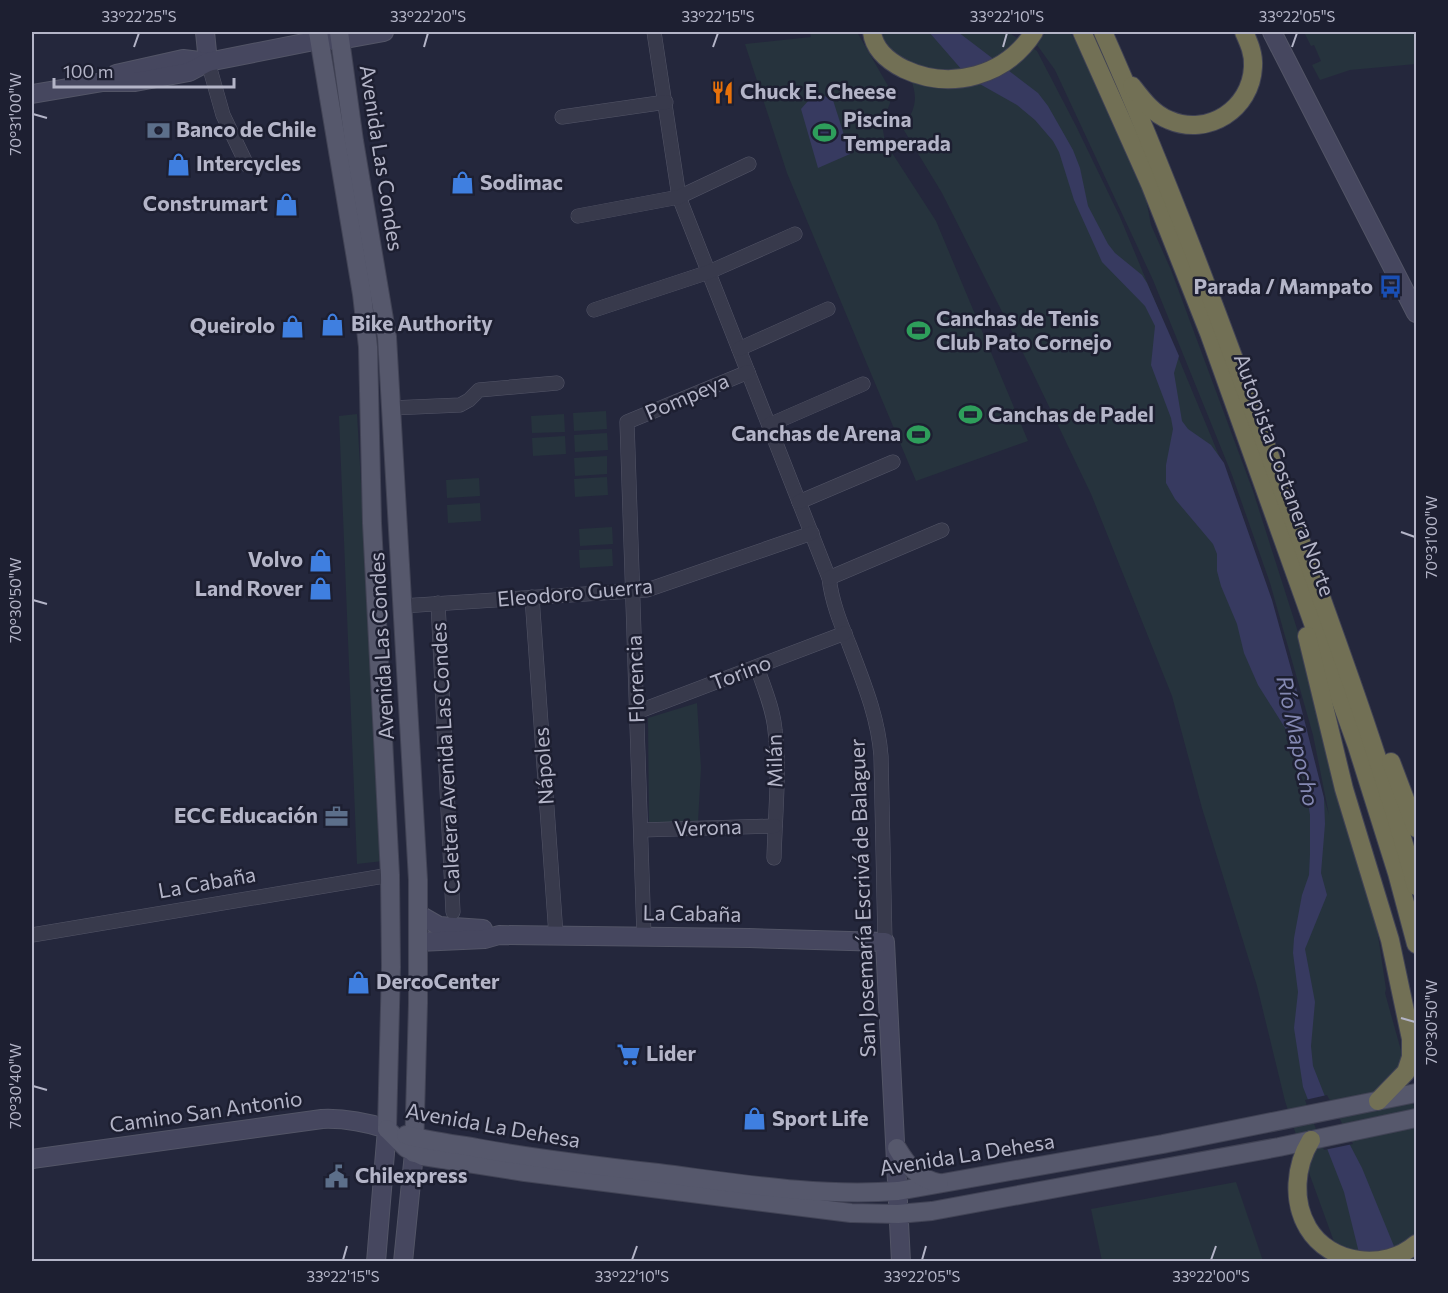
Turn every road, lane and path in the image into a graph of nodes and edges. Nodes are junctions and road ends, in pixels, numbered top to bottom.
1 (205, 32) edge
2 (384, 32) edge
3 (654, 32) edge
4 (872, 32) edge
5 (1034, 32) edge
6 (1082, 32) edge
7 (1103, 32) edge
8 (1244, 32) edge
9 (1272, 32) edge
10 (319, 36) edge
11 (340, 36) edge
12 (208, 62) junction
13 (1116, 62) junction
14 (32, 94) edge
15 (666, 102) junction
16 (562, 117) dead end
17 (749, 164) dead end
18 (247, 165) dead end
19 (679, 197) junction
20 (578, 216) dead end
21 (795, 234) dead end
22 (709, 272) junction
23 (828, 309) dead end
24 (594, 310) dead end
25 (1416, 313) edge
26 (739, 349) junction
27 (748, 372) junction
28 (557, 383) dead end
29 (863, 384) dead end
30 (391, 408) junction
31 (627, 422) joint
32 (769, 425) junction
33 (893, 462) dead end
34 (799, 502) junction
35 (942, 530) dead end
36 (812, 533) junction
37 (374, 544) junction
38 (1289, 555) junction
39 (400, 567) junction
40 (829, 578) junction
41 (634, 592) junction
42 (532, 597) junction
43 (438, 603) junction
44 (402, 606) junction
45 (845, 633) junction
46 (1341, 650) junction
47 (757, 667) junction
48 (637, 711) junction
49 (775, 826) junction
50 (1416, 828) edge
51 (641, 830) junction
52 (774, 858) dead end
53 (390, 875) junction
54 (1416, 886) edge
55 (390, 900) junction
56 (453, 912) dead end
57 (418, 914) junction
58 (32, 935) edge
59 (499, 935) junction
60 (556, 935) junction
61 (644, 936) junction
62 (418, 942) junction
63 (885, 942) junction
64 (1416, 946) edge
65 (1416, 1093) edge
66 (1378, 1101) junction
67 (1416, 1119) edge
68 (387, 1129) junction
69 (1311, 1140) junction
70 (415, 1145) junction
71 (897, 1148) junction
72 (32, 1159) edge
73 (384, 1174) junction
74 (940, 1184) junction
75 (410, 1191) junction
76 (898, 1191) junction
77 (898, 1214) junction
78 (1416, 1244) edge
79 (376, 1262) edge
80 (403, 1262) edge
81 (901, 1262) edge

1 - 12 street
2 - 11 street
3 - 15 street, San Josemaría Escrivá de Balaguer
4 - 5 highway
6 - 38 highway, Autopista Costanera Norte
7 - 13 highway, Autopista Costanera Norte
8 - 13 highway
9 - 25 street
10 - 11 street
10 - 12 street
10 - 37 main road, Avenida Las Condes
11 - 30 main road, Avenida Las Condes
12 - 14 street
12 - 18 street
13 - 46 highway, Autopista Costanera Norte
15 - 16 street
15 - 19 street, San Josemaría Escrivá de Balaguer
17 - 19 street
19 - 20 street
19 - 22 street, San Josemaría Escrivá de Balaguer
21 - 22 street
22 - 24 street
22 - 26 street, San Josemaría Escrivá de Balaguer
23 - 26 street
26 - 27 street, San Josemaría Escrivá de Balaguer
27 - 31 street, Pompeya
27 - 32 street, San Josemaría Escrivá de Balaguer
28 - 30 street
29 - 32 street
30 - 39 main road, Avenida Las Condes
31 - 41 street, Florencia
32 - 34 street, San Josemaría Escrivá de Balaguer
33 - 34 street
34 - 36 street, San Josemaría Escrivá de Balaguer
35 - 40 street
36 - 40 street, San Josemaría Escrivá de Balaguer
36 - 41 street, Eleodoro Guerra
37 - 39 main road
37 - 53 main road, Avenida Las Condes
38 - 64 highway, Autopista Costanera Norte
38 - 66 highway
39 - 44 main road, Avenida Las Condes
40 - 45 street, San Josemaría Escrivá de Balaguer
41 - 42 street, Eleodoro Guerra
41 - 48 street, Florencia
42 - 43 street, Eleodoro Guerra
42 - 60 street, Nápoles
43 - 44 street, Eleodoro Guerra
43 - 56 street, Caletera Avenida Las Condes
44 - 57 main road, Avenida Las Condes
45 - 47 street, Torino
45 - 63 street, San Josemaría Escrivá de Balaguer
46 - 50 highway
46 - 54 highway, Autopista Costanera Norte
47 - 48 street, Torino
47 - 49 street, Milán
48 - 51 street, Florencia
49 - 51 street, Verona
49 - 52 street, Milán
51 - 61 street, Florencia
53 - 55 main road, Avenida Las Condes
53 - 58 street, La Cabaña
55 - 62 main road
55 - 68 main road, Avenida Las Condes
57 - 59 street, La Cabaña
57 - 62 main road, Avenida Las Condes
59 - 60 street, La Cabaña
59 - 62 street, La Cabaña
60 - 61 street, La Cabaña
61 - 63 street, La Cabaña
62 - 70 main road, Avenida Las Condes
63 - 71 street, San Josemaría Escrivá de Balaguer
65 - 66 main road, Avenida La Dehesa
66 - 74 main road, Avenida La Dehesa
67 - 69 main road, Avenida La Dehesa
68 - 70 main road, Avenida La Dehesa
68 - 72 street, Camino San Antonio
68 - 73 street, Avenida Las Condes
69 - 77 main road, Avenida La Dehesa
69 - 78 highway
70 - 75 street, Avenida Las Condes
70 - 76 main road, Avenida La Dehesa
70 - 77 main road, Avenida La Dehesa
71 - 74 main road
71 - 76 street, San Josemaría Escrivá de Balaguer
73 - 75 street
73 - 79 street, Avenida Las Condes
74 - 76 main road, Avenida La Dehesa
75 - 80 street, Avenida Las Condes
76 - 77 street, San Josemaría Escrivá de Balaguer
77 - 81 street, San Josemaría Escrivá de Balaguer

